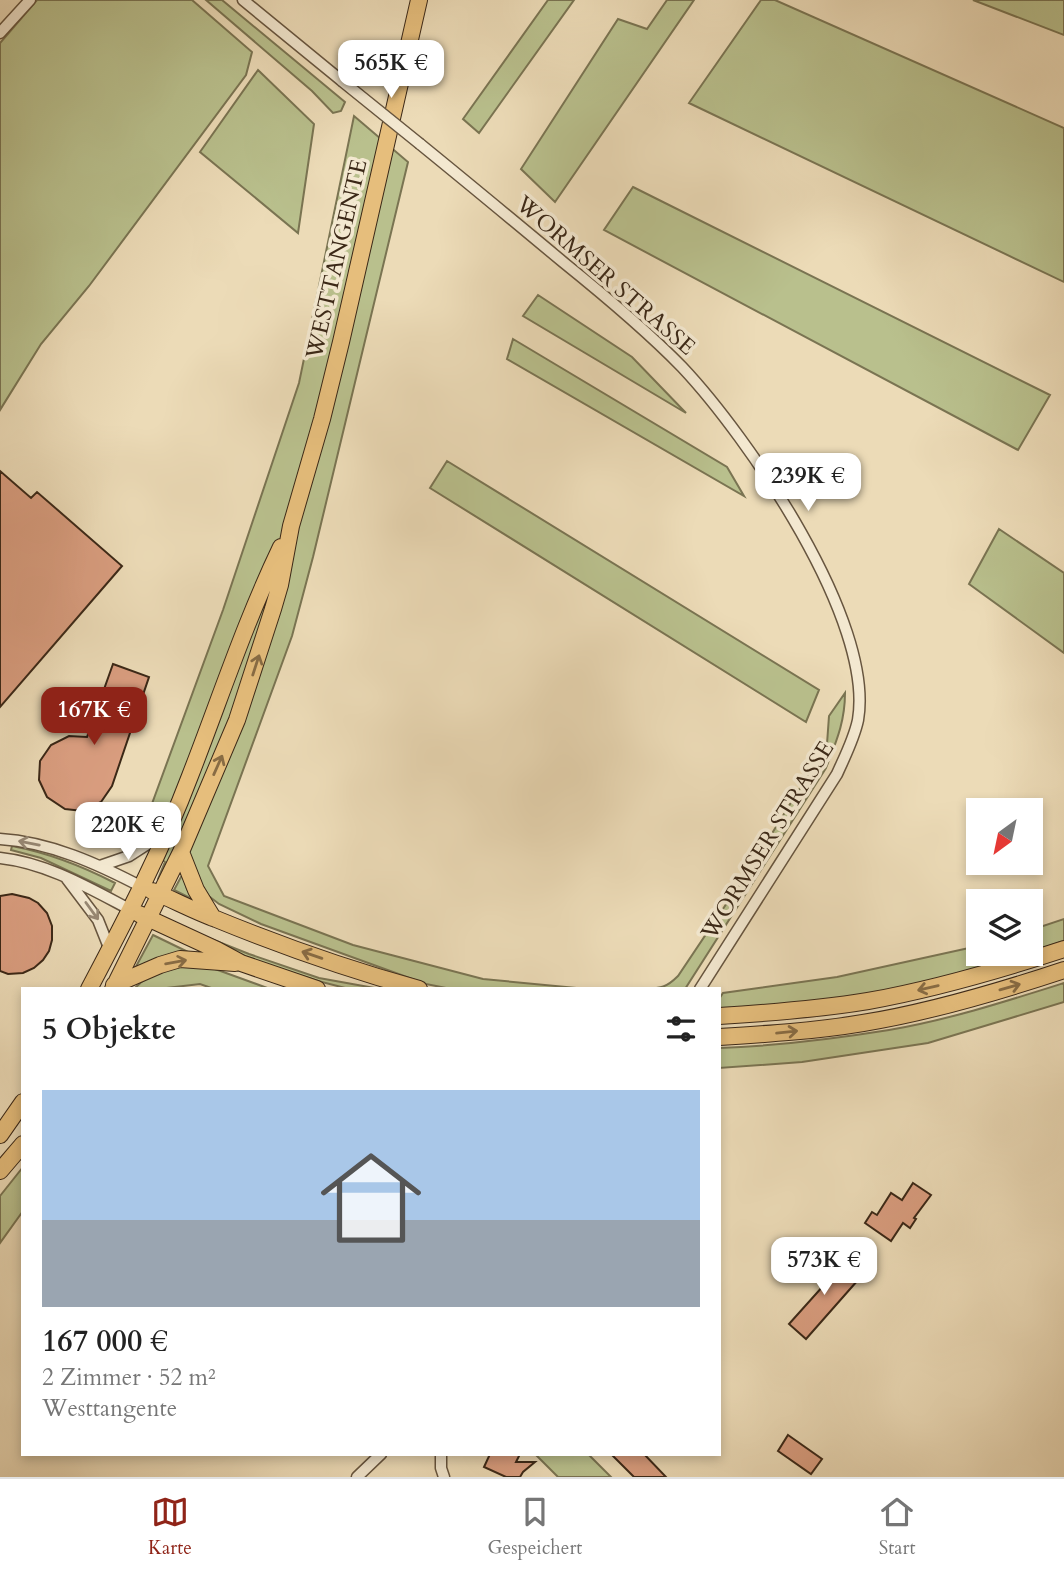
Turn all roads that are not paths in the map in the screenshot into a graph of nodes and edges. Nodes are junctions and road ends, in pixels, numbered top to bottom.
1 (30, 0) edge
2 (243, 0) edge
3 (419, 0) edge
4 (0, 33) edge
5 (291, 526) junction
6 (166, 832) junction
7 (0, 839) edge
8 (181, 852) junction
9 (0, 858) edge
10 (100, 866) junction
11 (65, 877) junction
12 (142, 887) junction
13 (161, 894) junction
14 (131, 910) junction
15 (213, 918) junction
16 (148, 919) junction
17 (1064, 949) edge
18 (110, 950) junction
19 (241, 963) junction
20 (1064, 971) edge
21 (90, 987) edge
22 (113, 987) edge
23 (311, 987) edge
24 (412, 987) edge
25 (701, 987) edge
26 (721, 1016) edge
27 (721, 1037) edge
28 (21, 1105) edge
29 (0, 1135) edge
30 (21, 1146) edge
31 (0, 1171) edge
32 (379, 1456) edge
33 (441, 1456) edge
34 (357, 1477) edge
35 (444, 1477) edge

1 - 4 street
2 - 25 street, WORMSER STRASSE, bridge
3 - 5 main road, WESTTANGENTE
5 - 6 main road, WESTTANGENTE
8 -> 5 main road, WESTTANGENTE
6 - 10 street
6 - 12 main road, WESTTANGENTE
10 -> 7 street
8 - 13 main road, WESTTANGENTE
8 - 15 main road
9 - 11 street
10 - 12 street
11 - 14 street
11 -> 18 street
12 - 13 main road
12 - 14 main road, WESTTANGENTE
13 - 15 main road
13 - 16 main road, WESTTANGENTE
14 - 16 main road
14 - 18 main road, WESTTANGENTE
24 -> 15 main road
16 - 19 main road
16 - 22 main road, WESTTANGENTE
17 -> 26 main road
18 - 21 main road, WESTTANGENTE
22 -> 19 main road
19 - 23 main road
27 -> 20 main road
28 - 29 main road
30 - 31 main road
32 - 34 street
33 - 35 street

